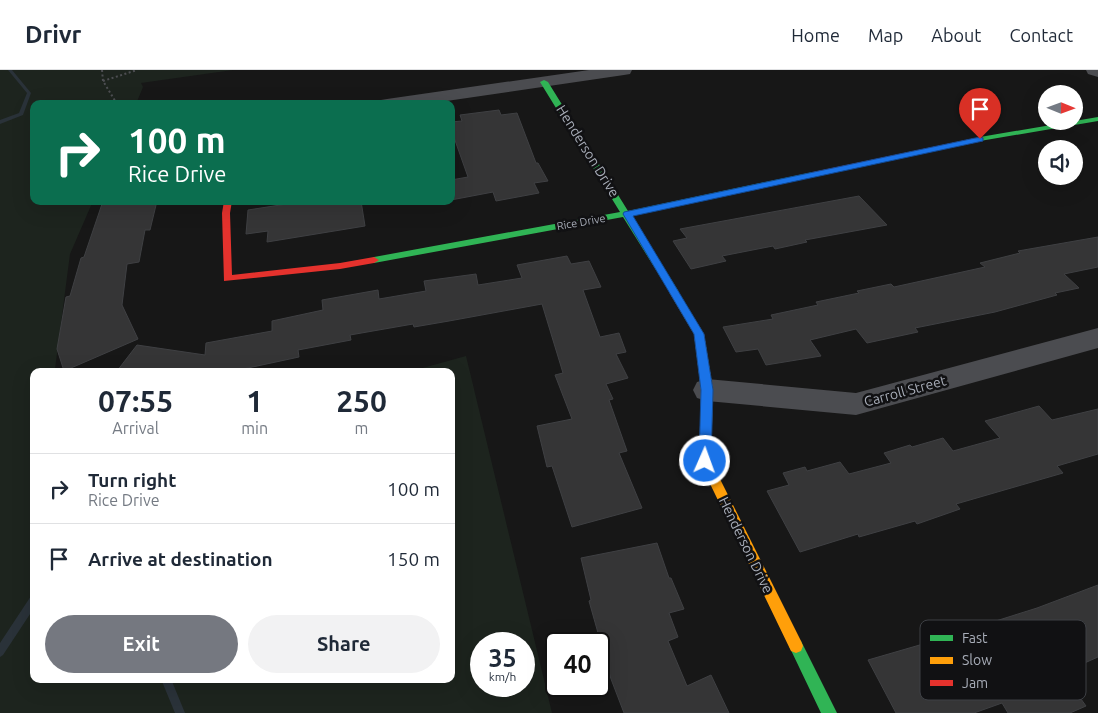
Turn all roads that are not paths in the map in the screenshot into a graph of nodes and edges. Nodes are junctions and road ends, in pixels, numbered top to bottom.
1 (624, 70) edge
2 (1094, 70) edge
3 (1098, 72) edge
4 (544, 82) junction
5 (416, 100) edge
6 (1098, 119) edge
7 (227, 205) edge
8 (627, 214) junction
9 (1098, 338) edge
10 (707, 390) junction
11 (829, 713) edge

1 - 4 street
2 - 3 street
4 - 5 street
4 - 8 street, Henderson Drive
6 - 8 street, Rice Drive
7 - 8 street, Rice Drive
8 - 10 street, Henderson Drive
9 - 10 street, Carroll Street
10 - 11 street, Henderson Drive

